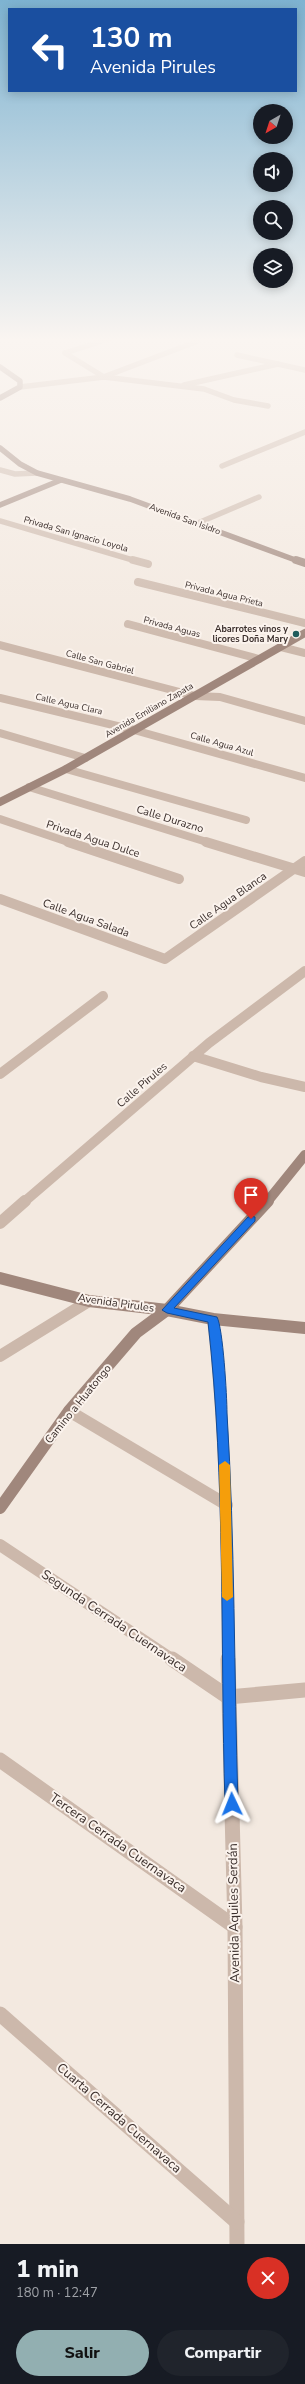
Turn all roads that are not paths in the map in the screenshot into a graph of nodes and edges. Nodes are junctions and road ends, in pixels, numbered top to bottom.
1 (276, 444) edge
2 (0, 448) edge
3 (222, 466) dead end
4 (0, 470) edge
5 (37, 473) junction
6 (60, 480) junction
7 (259, 497) dead end
8 (0, 505) edge
9 (0, 521) edge
10 (198, 523) junction
11 (305, 563) edge
12 (148, 564) dead end
13 (138, 582) dead end
14 (305, 623) edge
15 (128, 624) dead end
16 (305, 633) edge
17 (0, 645) edge
18 (281, 647) junction
19 (305, 653) edge
20 (259, 659) junction
21 (195, 696) junction
22 (0, 698) edge
23 (305, 720) edge
24 (134, 730) junction
25 (0, 733) edge
26 (85, 758) junction
27 (66, 769) junction
28 (305, 778) edge
29 (29, 787) junction
30 (0, 802) edge
31 (0, 819) edge
32 (246, 820) dead end
33 (305, 861) edge
34 (295, 869) junction
35 (305, 872) edge
36 (179, 879) dead end
37 (0, 899) edge
38 (165, 959) joint
39 (305, 971) edge
40 (103, 996) dead end
41 (193, 1056) junction
42 (0, 1074) edge
43 (305, 1087) edge
44 (305, 1155) edge
45 (0, 1223) edge
46 (0, 1278) edge
47 (89, 1301) junction
48 (167, 1310) junction
49 (213, 1319) junction
50 (305, 1328) edge
51 (0, 1356) edge
52 (69, 1411) junction
53 (227, 1505) junction
54 (0, 1508) edge
55 (0, 1545) edge
56 (305, 1690) edge
57 (228, 1696) junction
58 (0, 1760) edge
59 (235, 1927) junction
60 (0, 2014) edge
61 (237, 2222) junction
62 (237, 2244) edge

1 - 3 street
2 - 5 main road, Avenida San Isidro
4 - 5 street
5 - 6 main road, Avenida San Isidro
6 - 8 main road
6 - 10 main road, Avenida San Isidro
7 - 10 street
9 - 12 street, Privada San Ignacio Loyola
10 - 11 main road, Avenida San Isidro
13 - 14 street, Privada Agua Prieta
15 - 20 street, Privada Aguas
16 - 18 main road, Avenida Emiliano Zapata
17 - 21 street, Calle San Gabriel
18 - 19 street
18 - 20 main road, Avenida Emiliano Zapata
20 - 21 main road, Avenida Emiliano Zapata
21 - 23 street, Calle San Gabriel
21 - 24 main road, Avenida Emiliano Zapata
22 - 24 street, Calle Agua Clara
24 - 26 main road, Avenida Emiliano Zapata
24 - 28 street, Calle Agua Azul
25 - 26 street
26 - 27 main road, Avenida Emiliano Zapata
27 - 29 main road, Avenida Emiliano Zapata
27 - 32 street
29 - 30 main road, Avenida Emiliano Zapata
29 - 34 street, Calle Durazno
31 - 36 street, Privada Agua Dulce
33 - 34 street, Calle Agua Blanca
34 - 35 street, Calle Durazno
34 - 38 street, Calle Agua Blanca
37 - 38 street, Calle Agua Salada
39 - 41 street, Calle Pirules
40 - 42 street
41 - 43 street
41 - 45 street, Calle Pirules
44 - 48 main road
46 - 47 main road, Avenida Pirules
47 - 48 main road, Avenida Pirules
47 - 51 street
48 - 49 main road, Avenida Pirules
48 - 52 main road, Camino a Huatongo
49 - 50 main road, Avenida Pirules
49 - 53 street, Avenida Aquiles Serdán
52 - 53 street
52 - 54 main road, Camino a Huatongo
53 - 57 street, Avenida Aquiles Serdán
55 - 57 street, Segunda Cerrada Cuernavaca
56 - 57 street
57 - 59 street, Avenida Aquiles Serdán
58 - 59 street, Tercera Cerrada Cuernavaca
59 - 61 street, Avenida Aquiles Serdán
60 - 61 street, Cuarta Cerrada Cuernavaca
61 - 62 street, Avenida Aquiles Serdán

